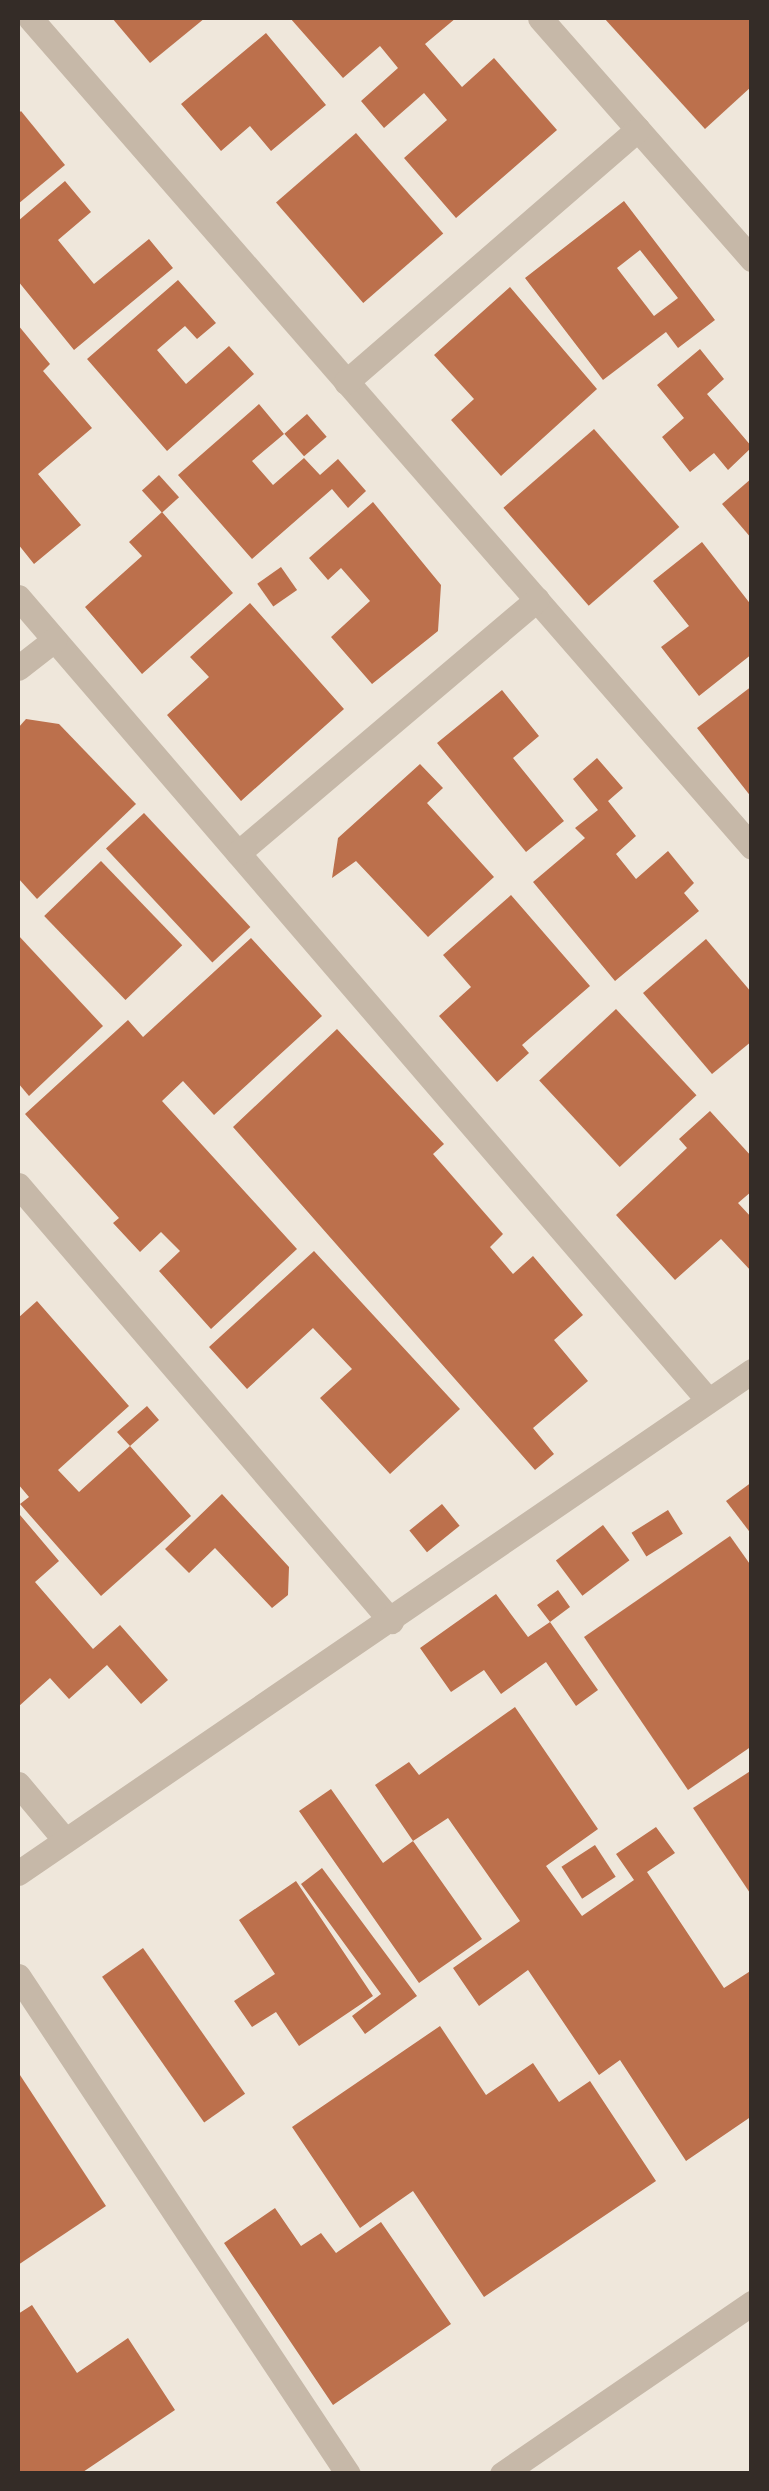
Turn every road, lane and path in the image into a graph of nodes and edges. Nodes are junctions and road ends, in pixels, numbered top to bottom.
1 (30, 18) edge
2 (540, 18) edge
3 (638, 129) junction
4 (752, 259) edge
5 (346, 382) junction
6 (18, 597) edge
7 (536, 600) junction
8 (54, 640) junction
9 (18, 668) edge
10 (752, 847) edge
11 (238, 854) junction
12 (18, 1185) edge
13 (752, 1370) edge
14 (708, 1400) junction
15 (391, 1620) junction
16 (18, 1784) edge
17 (64, 1840) junction
18 (18, 1873) edge
19 (18, 1976) edge
20 (752, 2304) edge
21 (348, 2474) edge
22 (502, 2474) edge

1 - 5 street
2 - 3 street
3 - 4 street
3 - 5 street
5 - 7 street
6 - 8 street
7 - 10 street
7 - 11 street
8 - 9 street
8 - 11 street
11 - 14 street
12 - 15 street
13 - 14 street
14 - 15 street
15 - 17 street
16 - 17 street
17 - 18 street
19 - 21 street
20 - 22 street

